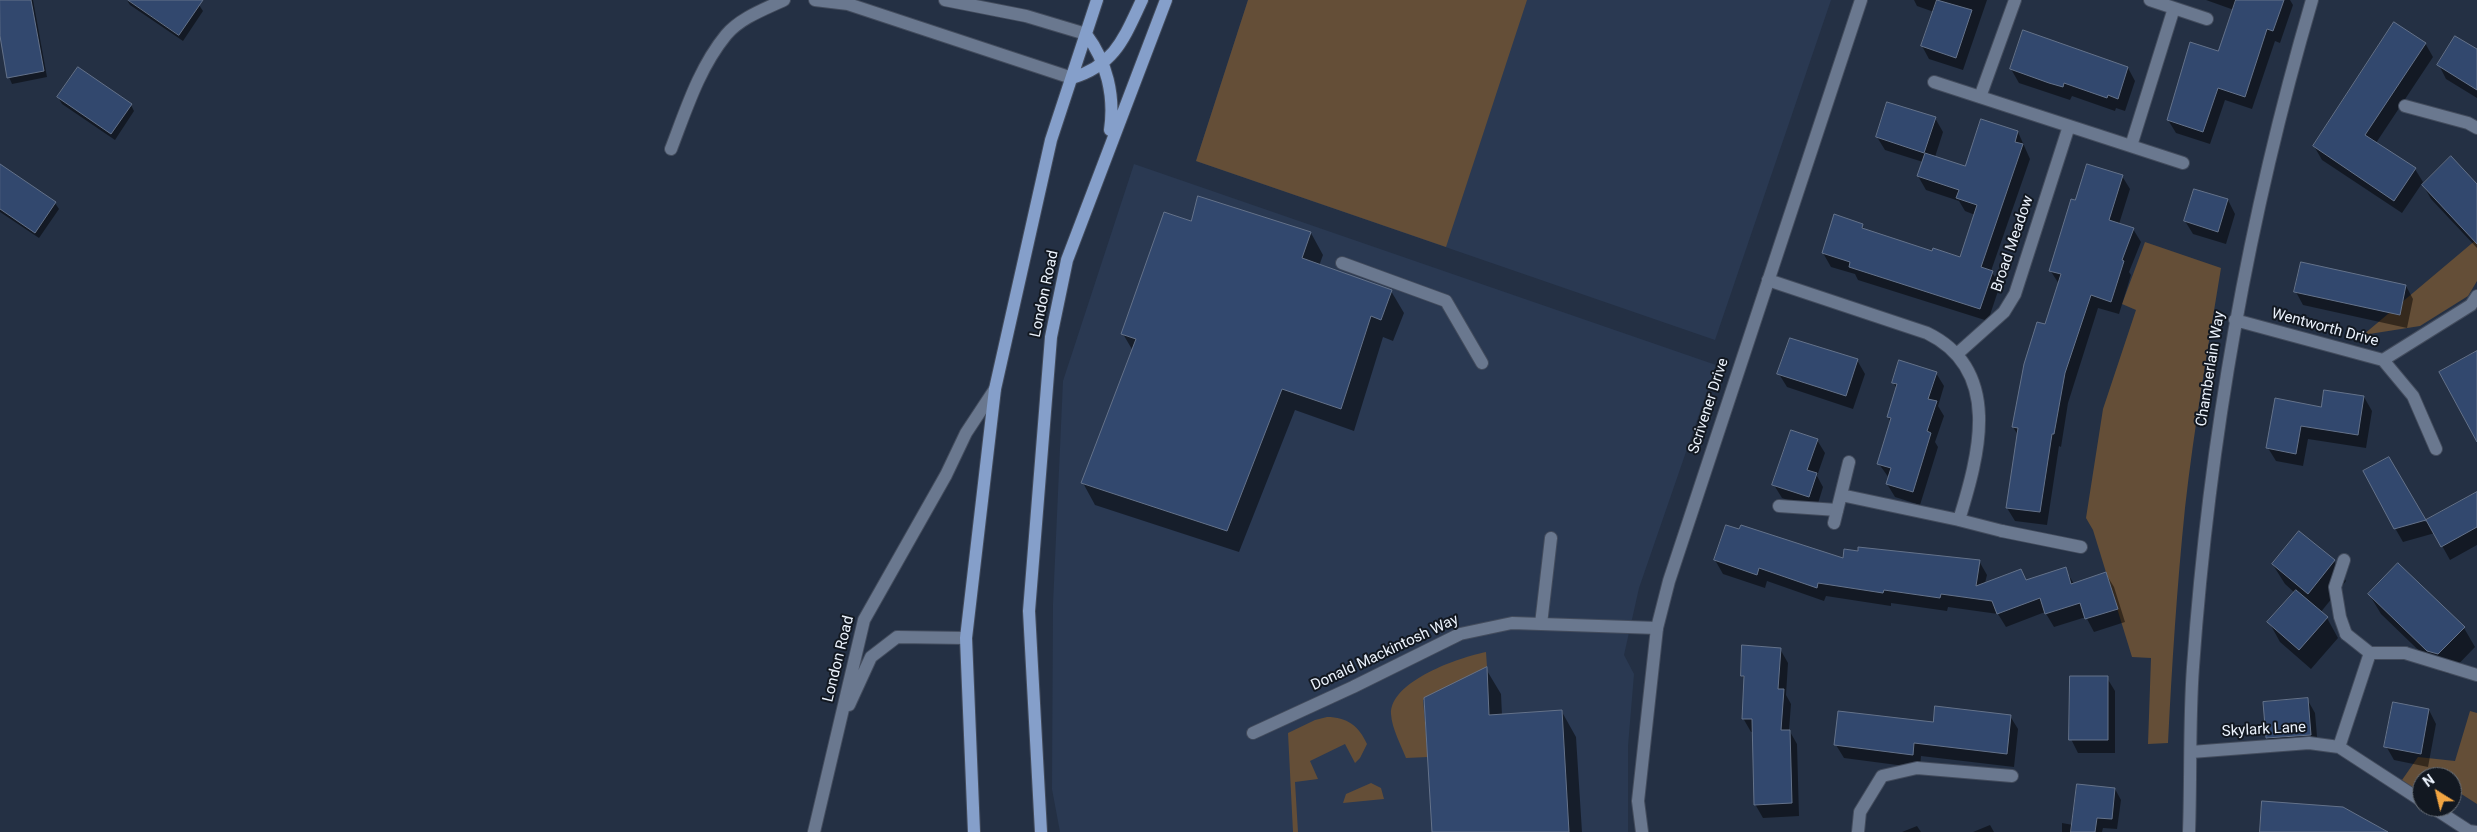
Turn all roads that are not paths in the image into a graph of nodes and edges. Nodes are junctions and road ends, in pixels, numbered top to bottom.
1 (784, 0) edge
2 (815, 0) edge
3 (945, 0) edge
4 (1097, 0) edge
5 (1142, 0) edge
6 (1166, 0) edge
7 (1861, 0) edge
8 (2015, 0) edge
9 (2150, 0) edge
10 (2312, 0) edge
11 (2174, 8) junction
12 (2207, 19) dead end
13 (1086, 34) junction
14 (1103, 64) junction
15 (1072, 78) junction
16 (1934, 82) dead end
17 (1980, 97) junction
18 (2405, 106) dead end
19 (2069, 126) junction
20 (2477, 128) edge
21 (2130, 146) junction
22 (671, 149) dead end
23 (1107, 153) junction
24 (2182, 162) dead end
25 (1342, 263) dead end
26 (1768, 280) junction
27 (2477, 296) edge
28 (2236, 320) junction
29 (1957, 354) junction
30 (2383, 360) junction
31 (1482, 363) dead end
32 (995, 389) junction
33 (2436, 449) dead end
34 (1849, 462) dead end
35 (1841, 495) junction
36 (1779, 506) dead end
37 (1838, 510) junction
38 (1960, 520) junction
39 (1834, 523) dead end
40 (1551, 538) dead end
41 (2081, 547) dead end
42 (2344, 560) dead end
43 (1541, 624) junction
44 (1657, 628) junction
45 (966, 638) junction
46 (2370, 653) junction
47 (2477, 675) edge
48 (838, 730) junction
49 (1253, 733) dead end
50 (2339, 747) junction
51 (2192, 752) junction
52 (2012, 776) dead end
53 (2412, 794) edge
54 (2448, 817) edge
55 (814, 832) edge
56 (974, 832) edge
57 (1041, 832) edge
58 (1642, 832) edge
59 (1858, 832) edge
60 (2189, 832) edge
61 (2471, 832) edge

1 - 22 street
2 - 15 street
3 - 13 street
4 - 13 main road, London Road
5 - 14 main road
6 - 23 main road, London Road
7 - 26 street, Scrivener Drive
8 - 17 street
9 - 11 street
10 - 28 street, Chamberlain Way
11 - 12 street
11 - 21 street
13 - 14 main road
13 - 15 main road, London Road
14 - 15 main road
14 - 23 main road
15 - 32 main road, London Road
16 - 17 street
17 - 19 street
18 - 20 street
19 - 21 street
19 - 29 street, Broad Meadow
21 - 24 street
23 - 57 main road, London Road
25 - 31 street
26 - 29 street
26 - 44 street, Scrivener Drive
27 - 30 street, Wentworth Drive
28 - 30 street, Wentworth Drive
28 - 51 street, Chamberlain Way
29 - 38 street
30 - 33 street
32 - 45 main road, London Road
32 - 48 street, London Road
34 - 35 street
35 - 37 street
35 - 38 street
36 - 37 street
37 - 39 street
38 - 41 street
40 - 43 street
42 - 46 street
43 - 44 street, Donald Mackintosh Way
43 - 49 street, Donald Mackintosh Way
44 - 58 street, Scrivener Drive
45 - 48 street, London Road
45 - 56 main road
46 - 47 street
46 - 50 street
48 - 55 street, London Road
50 - 51 street, Skylark Lane
50 - 53 street, Skylark Lane
51 - 60 street, Chamberlain Way
52 - 59 street
54 - 61 street

